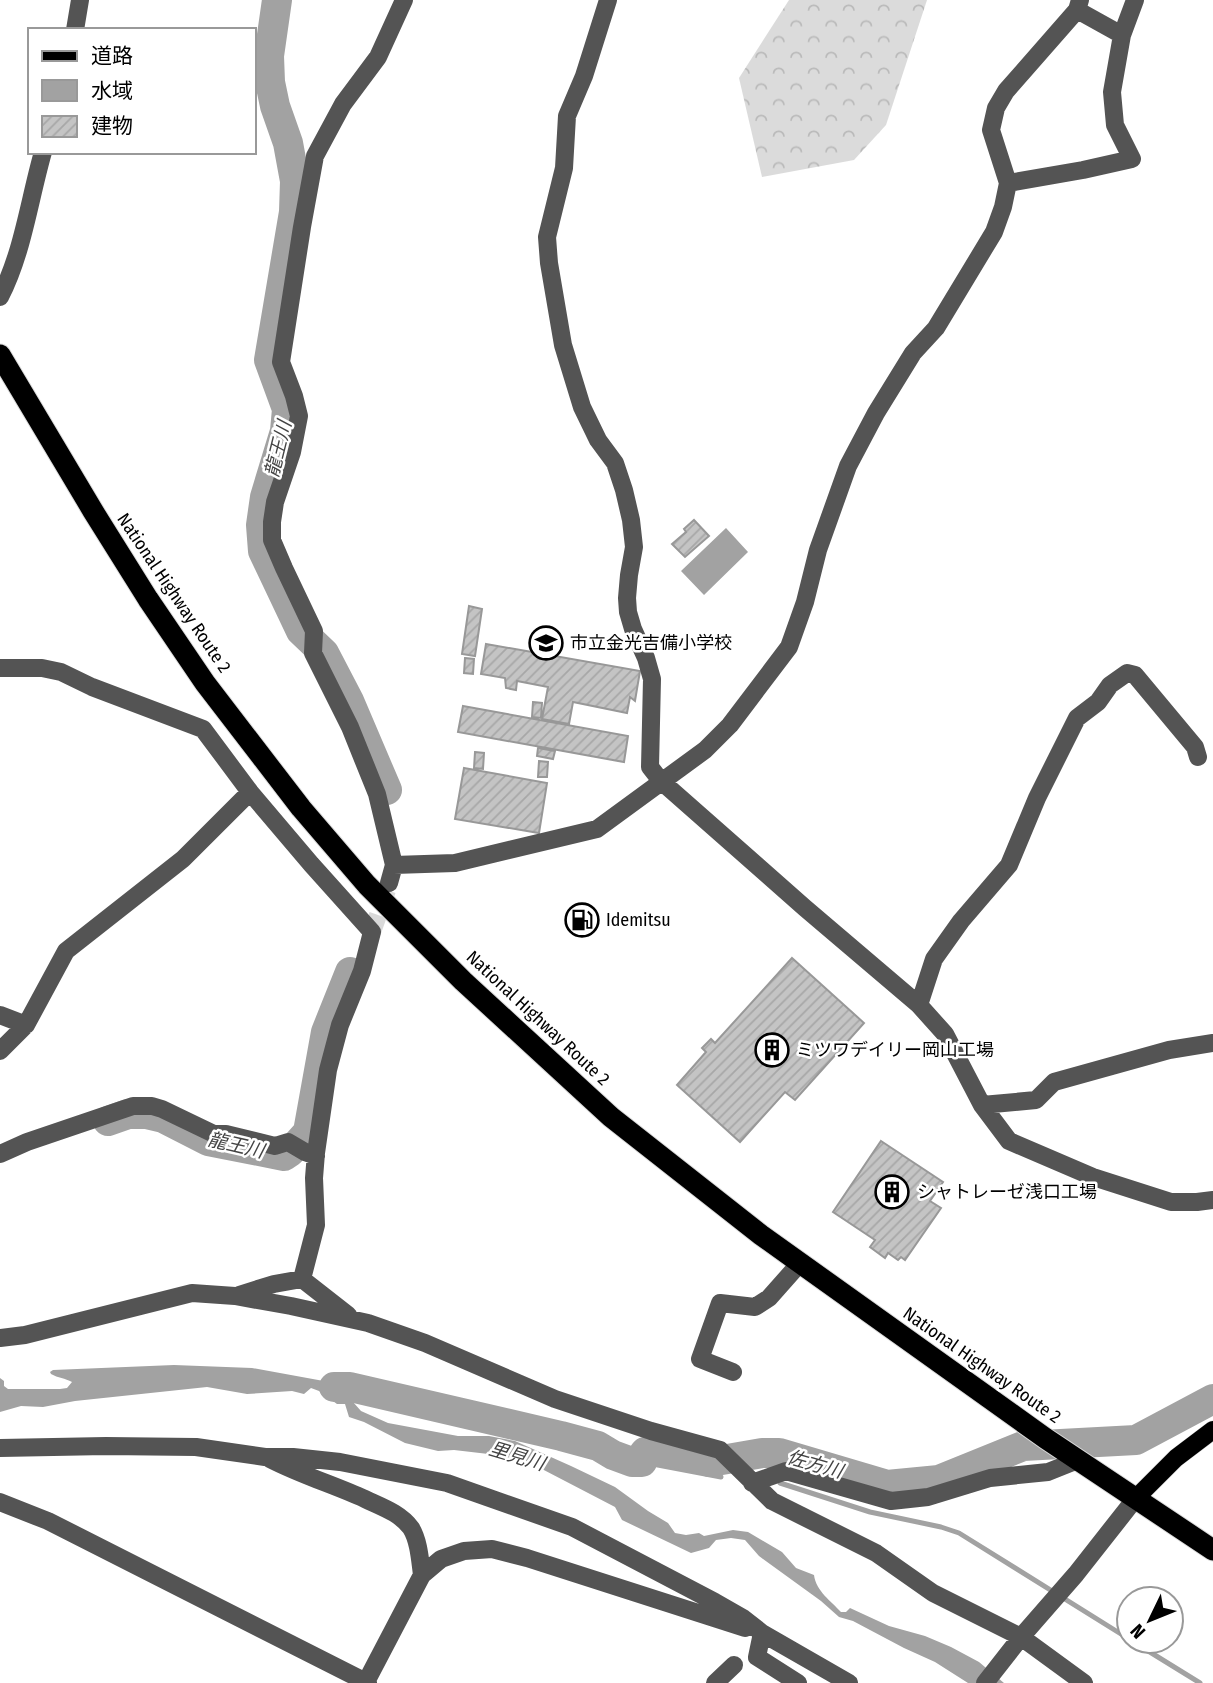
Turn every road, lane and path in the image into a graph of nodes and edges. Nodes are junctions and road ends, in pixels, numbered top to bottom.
1 (80, 0) edge
2 (404, 0) edge
3 (608, 0) edge
4 (1135, 0) edge
5 (1078, 5) edge
6 (75, 28) edge
7 (1122, 35) junction
8 (43, 154) edge
9 (1008, 183) junction
10 (0, 298) edge
11 (0, 355) edge
12 (0, 668) edge
13 (1198, 757) dead end
14 (661, 781) junction
15 (250, 792) junction
16 (394, 865) junction
17 (389, 883) tunnel mouth
18 (919, 1005) junction
19 (0, 1016) edge
20 (26, 1025) junction
21 (1213, 1043) edge
22 (0, 1051) edge
23 (982, 1105) junction
24 (0, 1154) edge
25 (310, 1154) junction
26 (1213, 1200) edge
27 (800, 1263) junction
28 (302, 1279) junction
29 (235, 1296) junction
30 (354, 1320) junction
31 (0, 1338) edge
32 (733, 1372) dead end
33 (1213, 1430) edge
34 (0, 1448) edge
35 (265, 1457) junction
36 (1074, 1458) junction
37 (746, 1477) junction
38 (1135, 1499) junction
39 (0, 1502) edge
40 (1213, 1550) edge
41 (422, 1575) junction
42 (762, 1633) junction
43 (1021, 1637) junction
44 (734, 1665) dead end
45 (367, 1682) edge
46 (715, 1683) edge
47 (798, 1683) edge
48 (849, 1683) edge
49 (985, 1683) edge
50 (1084, 1683) edge

1 - 6 street
2 - 16 street
3 - 14 street
4 - 7 street
5 - 7 street
5 - 9 street
7 - 9 street
8 - 10 street
9 - 14 street
11 - 27 highway, National Highway Route 2
12 - 15 street
13 - 18 street
14 - 16 street
14 - 18 street
15 - 20 street
15 - 25 street
16 - 17 street
18 - 23 street
19 - 20 street
20 - 22 street
21 - 23 street
23 - 26 street
24 - 25 street
25 - 28 street
27 - 32 street
27 - 36 highway, National Highway Route 2
28 - 29 street
28 - 30 street
29 - 30 street
29 - 31 street
30 - 37 street
33 - 38 main road
34 - 35 street
35 - 41 street
35 - 42 street
36 - 37 street
36 - 38 highway, National Highway Route 2
37 - 43 street
38 - 40 highway, National Highway Route 2
38 - 43 street
39 - 45 street
41 - 42 street
41 - 45 street
42 - 47 street
42 - 48 street
43 - 49 street
43 - 50 street
44 - 46 street

